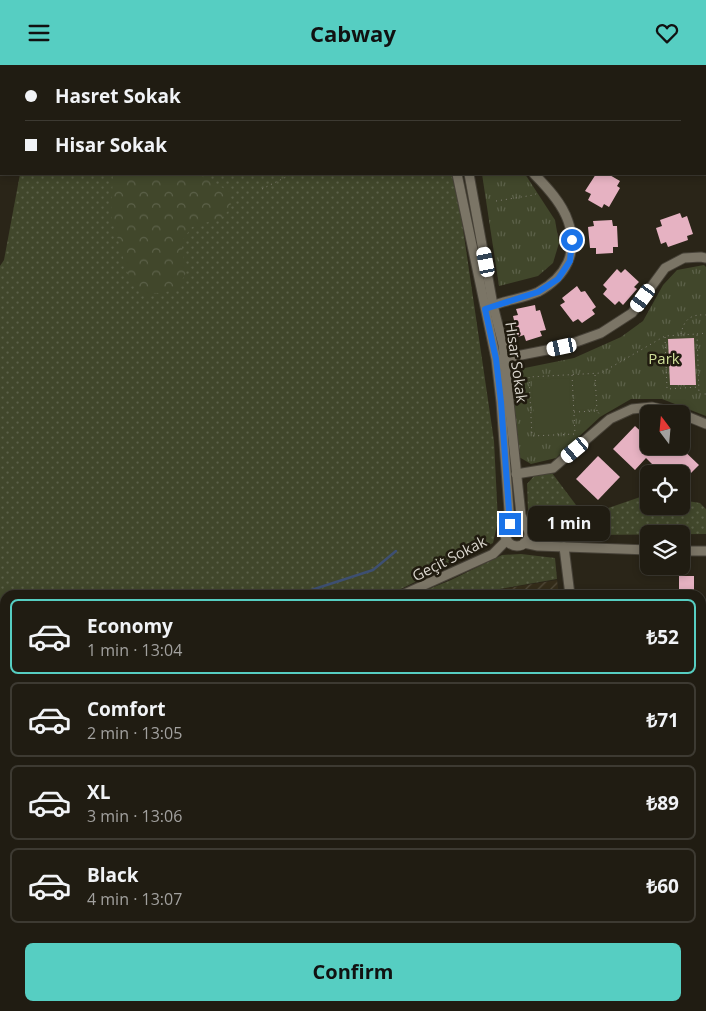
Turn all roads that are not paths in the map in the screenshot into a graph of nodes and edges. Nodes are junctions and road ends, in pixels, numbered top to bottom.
1 (457, 175) edge
2 (469, 175) edge
3 (535, 175) edge
4 (706, 258) edge
5 (489, 307) junction
6 (501, 359) junction
7 (702, 423) edge
8 (706, 429) edge
9 (516, 474) junction
10 (510, 524) junction
11 (526, 525) junction
12 (507, 540) junction
13 (524, 543) junction
14 (564, 547) junction
15 (640, 550) edge
16 (690, 551) edge
17 (706, 551) edge
18 (413, 590) edge
19 (569, 590) edge

1 - 5 street, Hisar Sokak
2 - 5 street, Hisar Sokak
3 - 5 street
4 - 6 street
5 - 6 street, Hisar Sokak
6 - 9 street, Hisar Sokak
6 - 10 street, Hisar Sokak
7 - 8 street
7 - 9 street
9 - 11 street, Hisar Sokak
10 - 11 street
10 - 12 street
11 - 13 street
12 - 13 street
12 - 18 street, Geçit Sokak
13 - 14 street
14 - 15 street
14 - 19 street
16 - 17 street

